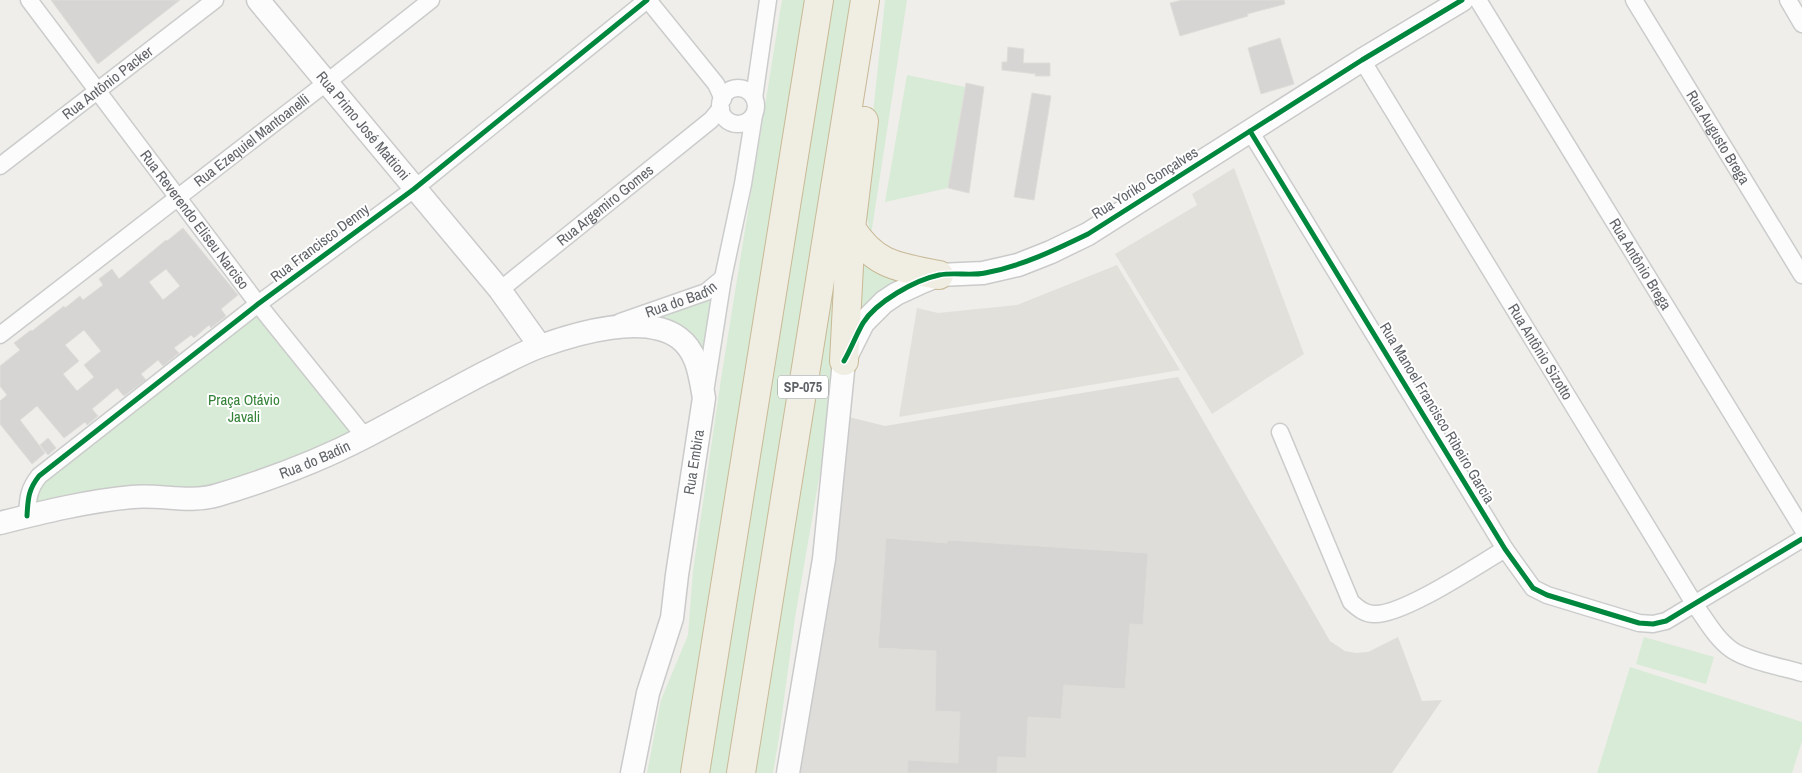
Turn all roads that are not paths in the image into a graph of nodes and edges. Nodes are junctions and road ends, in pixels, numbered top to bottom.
1 (29, 0) edge
2 (215, 0) edge
3 (258, 0) edge
4 (432, 0) edge
5 (648, 0) edge
6 (768, 0) edge
7 (819, 0) edge
8 (865, 0) edge
9 (878, 0) edge
10 (1462, 0) edge
11 (1478, 0) edge
12 (1634, 0) edge
13 (1788, 0) edge
14 (1802, 24) edge
15 (1362, 60) junction
16 (326, 83) junction
17 (98, 90) junction
18 (731, 101) junction
19 (754, 115) junction
20 (1250, 131) junction
21 (747, 149) junction
22 (0, 166) edge
23 (414, 189) junction
24 (177, 198) junction
25 (852, 228) junction
26 (939, 275) junction
27 (1802, 276) edge
28 (723, 278) junction
29 (500, 290) junction
30 (258, 304) junction
31 (609, 326) junction
32 (0, 335) edge
33 (540, 346) junction
34 (844, 361) junction
35 (704, 398) junction
36 (1280, 432) dead end
37 (365, 437) junction
38 (27, 516) junction
39 (0, 523) edge
40 (1802, 528) edge
41 (1802, 539) edge
42 (1505, 549) junction
43 (1695, 605) junction
44 (1802, 673) edge
45 (632, 773) edge
46 (695, 773) edge
47 (741, 773) edge
48 (788, 773) edge

1 - 17 street, Rua Reverendo Eliseu Narciso
2 - 17 street, Rua Antônio Packer
3 - 16 main road, Rua Primo José Mattioni
4 - 16 street, Rua Ezequiel Mantoanelli
5 - 18 street
5 - 23 street, Rua Francisco Denny
6 - 18 street
7 - 46 highway, SP-075
8 - 47 highway, SP-075
9 - 25 highway
10 - 15 main road, Rua Yoriko Gonçalves
11 - 40 street, Rua Antônio Brega
12 - 27 street, Rua Augusto Brega
13 - 14 street
15 - 20 main road, Rua Yoriko Gonçalves
15 - 43 street, Rua Antônio Sizotto
16 - 23 main road, Rua Primo José Mattioni
16 - 24 street, Rua Ezequiel Mantoanelli
17 - 22 street, Rua Antônio Packer
17 - 24 street, Rua Reverendo Eliseu Narciso
18 - 19 street, Rua Embira
18 - 19 street, Rua Argemiro Gomes
18 - 21 street
18 - 29 street, Rua Argemiro Gomes
19 - 21 street, Rua Embira
20 - 26 main road, Rua Yoriko Gonçalves
20 - 42 street, Rua Manoel Francisco Ribeiro Garcia
21 - 28 street, Rua Embira
23 - 29 main road, Rua Primo José Mattioni
23 - 30 street, Rua Francisco Denny
24 - 30 street, Rua Reverendo Eliseu Narciso
24 - 32 street, Rua Ezequiel Mantoanelli
25 - 26 highway
25 - 34 highway
26 - 34 main road, Rua Yoriko Gonçalves
28 - 31 street, Rua do Badin
28 - 35 street, Rua Embira
29 - 33 main road, Rua Primo José Mattioni
30 - 37 street, Rua Reverendo Eliseu Narciso
30 - 38 street, Rua Francisco Denny
31 - 33 main road, Rua do Badin
31 - 35 main road, Rua do Badin
33 - 37 main road, Rua do Badin
34 - 48 main road
35 - 45 main road, Rua Embira
36 - 42 street
37 - 38 main road, Rua do Badin
38 - 39 main road, Rua do Badin
41 - 43 street
42 - 43 street, Rua Manoel Francisco Ribeiro Garcia
43 - 44 street, Rua Antônio Sizotto

